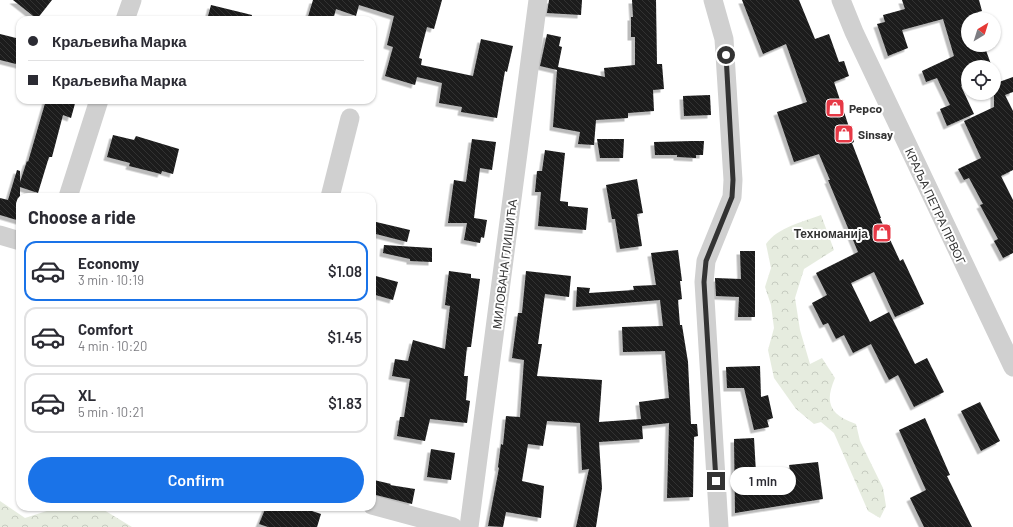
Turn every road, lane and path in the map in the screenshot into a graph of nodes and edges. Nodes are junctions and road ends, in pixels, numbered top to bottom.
1 (132, 0) edge
2 (538, 0) edge
3 (713, 0) edge
4 (841, 0) edge
5 (126, 16) edge
6 (98, 104) edge
7 (350, 118) dead end
8 (69, 193) edge
9 (331, 193) edge
10 (0, 235) edge
11 (16, 239) edge
12 (1013, 367) edge
13 (376, 506) edge
14 (454, 527) edge
15 (469, 527) edge
16 (719, 527) edge

1 - 5 street
2 - 15 street, МИЛОВАНА ГЛИШИЋА
3 - 16 street
4 - 12 street, КРАЉА ПЕТРА ПРВОГ
6 - 8 street
7 - 9 street
10 - 11 street
13 - 14 street

